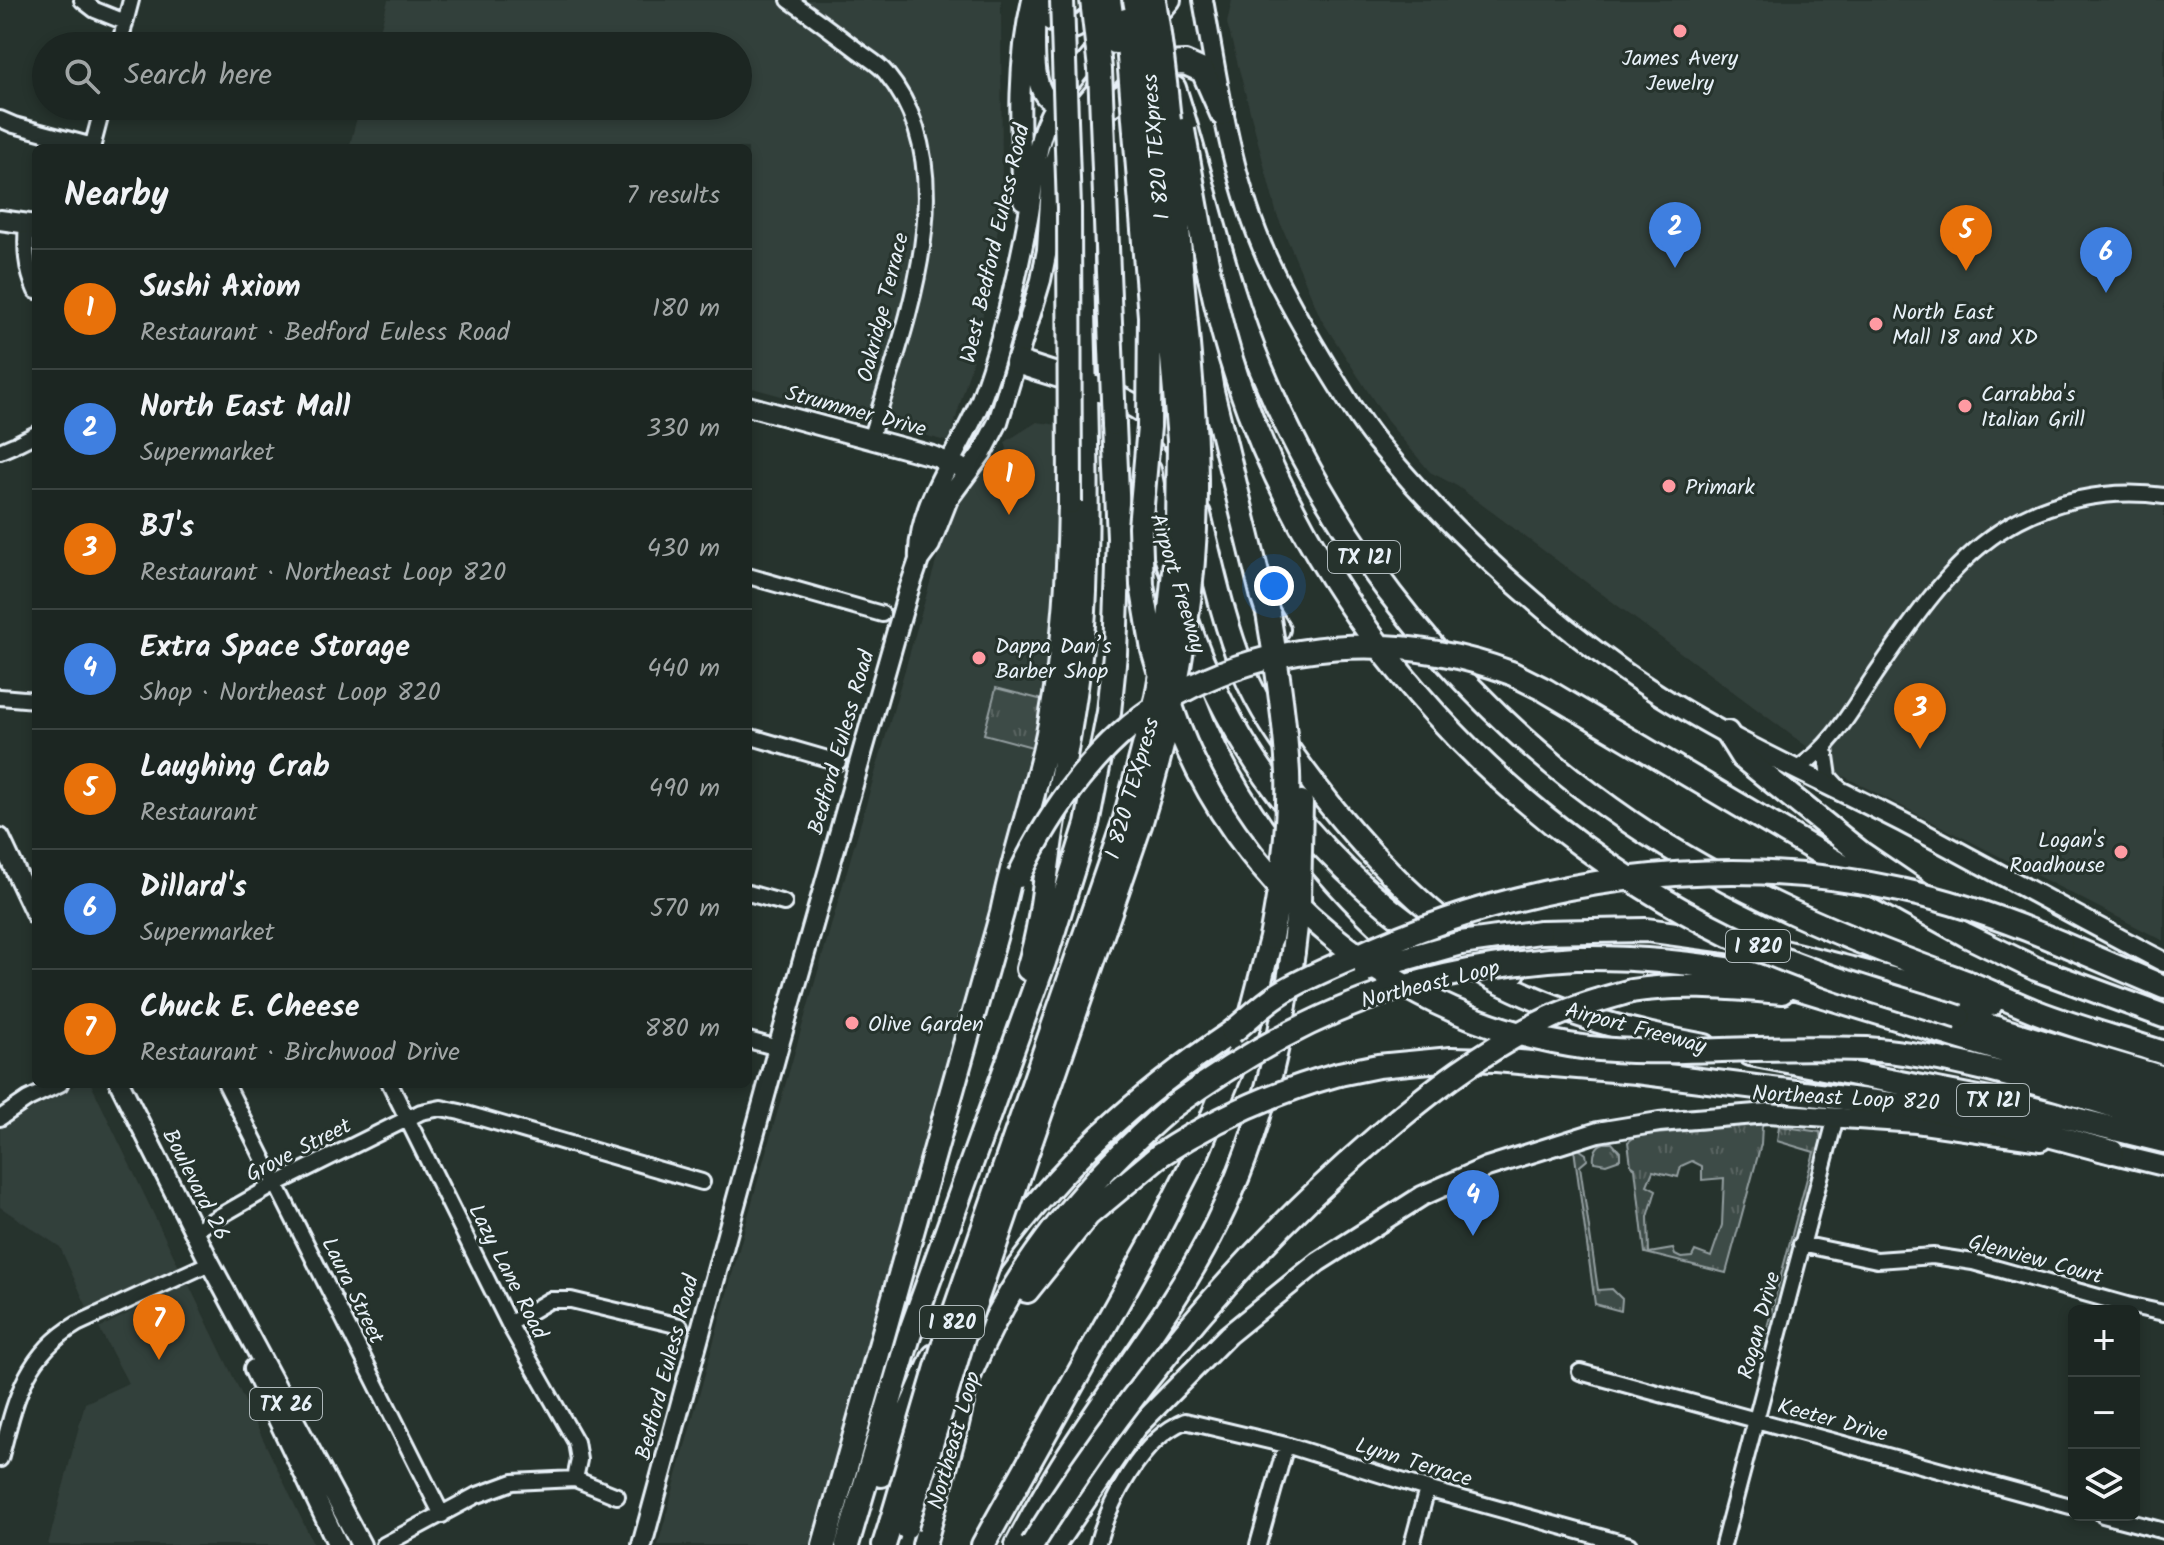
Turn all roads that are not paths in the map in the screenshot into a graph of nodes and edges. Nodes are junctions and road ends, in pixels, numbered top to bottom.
1 (82, 0) edge
2 (131, 0) edge
3 (789, 0) edge
4 (1033, 0) edge
5 (1041, 0) edge
6 (1062, 0) edge
7 (1092, 0) edge
8 (1108, 0) edge
9 (1123, 0) edge
10 (1136, 0) edge
11 (1156, 0) edge
12 (1171, 0) edge
13 (1203, 0) edge
14 (125, 22) junction
15 (122, 32) edge
16 (1162, 52) junction
17 (1174, 88) junction
18 (1056, 103) junction
19 (1078, 112) junction
20 (1222, 114) junction
21 (0, 119) edge
22 (100, 120) edge
23 (82, 144) edge
24 (94, 144) edge
25 (0, 220) edge
26 (32, 224) edge
27 (1024, 243) junction
28 (32, 283) edge
29 (996, 350) junction
30 (1017, 362) junction
31 (1084, 386) junction
32 (752, 407) edge
33 (32, 436) edge
34 (870, 440) junction
35 (11, 446) edge
36 (959, 467) junction
37 (2164, 496) edge
38 (1166, 556) junction
39 (919, 560) joint
40 (752, 577) edge
41 (1268, 613) junction
42 (882, 614) dead end
43 (0, 697) edge
44 (32, 700) edge
45 (1727, 733) junction
46 (752, 737) edge
47 (1825, 749) junction
48 (838, 762) dead end
49 (1797, 769) junction
50 (1842, 792) junction
51 (0, 838) edge
52 (6, 865) edge
53 (752, 894) edge
54 (784, 903) dead end
55 (32, 908) edge
56 (1002, 913) junction
57 (2164, 962) edge
58 (2082, 985) junction
59 (2164, 987) edge
60 (1827, 995) junction
61 (2039, 1013) junction
62 (2164, 1016) edge
63 (1473, 1018) junction
64 (1232, 1032) junction
65 (752, 1041) edge
66 (1696, 1044) junction
67 (778, 1048) junction
68 (2164, 1053) edge
69 (1007, 1070) junction
70 (1636, 1072) junction
71 (2164, 1078) edge
72 (51, 1088) edge
73 (122, 1088) edge
74 (228, 1088) edge
75 (392, 1088) edge
76 (2164, 1100) edge
77 (1836, 1117) junction
78 (0, 1118) edge
79 (408, 1118) junction
80 (2164, 1121) edge
81 (2164, 1141) edge
82 (2112, 1152) junction
83 (2164, 1166) edge
84 (702, 1182) dead end
85 (276, 1184) junction
86 (194, 1231) junction
87 (1801, 1244) junction
88 (210, 1263) junction
89 (2164, 1313) edge
90 (509, 1324) junction
91 (680, 1326) dead end
92 (971, 1372) junction
93 (1580, 1372) dead end
94 (1078, 1373) junction
95 (7, 1405) edge
96 (1756, 1420) junction
97 (1286, 1445) junction
98 (0, 1459) edge
99 (575, 1479) junction
100 (1427, 1489) junction
101 (617, 1496) dead end
102 (2068, 1505) edge
103 (442, 1515) junction
104 (2126, 1521) edge
105 (2164, 1531) edge
106 (899, 1532) edge
107 (1569, 1538) edge
108 (338, 1545) edge
109 (361, 1545) edge
110 (384, 1545) edge
111 (642, 1545) edge
112 (824, 1545) edge
113 (847, 1545) edge
114 (861, 1545) edge
115 (884, 1545) edge
116 (924, 1545) edge
117 (983, 1545) edge
118 (1002, 1545) edge
119 (1017, 1545) edge
120 (1032, 1545) edge
121 (1056, 1545) edge
122 (1097, 1545) edge
123 (1258, 1545) edge
124 (1412, 1545) edge
125 (1629, 1545) edge
126 (1723, 1545) edge

1 - 14 street
2 - 14 street
3 - 34 street, Oakridge Terrace
4 - 18 main road
4 - 27 main road
5 - 8 main road
6 - 56 highway, bridge
7 - 69 highway, bridge
8 - 38 highway, Airport Freeway / TX 121, bridge
9 - 63 highway, bridge
10 - 18 main road, West Bedford Euless Road
10 - 106 highway, I 820 TEXpress, bridge
11 - 16 highway, bridge
11 - 17 highway, TX 121, bridge
12 - 19 main road
13 - 20 main road
14 - 15 street
16 - 71 highway, bridge
16 - 106 highway, I 820 TEXpress, bridge
17 - 41 highway
17 - 61 highway, TX 121
18 - 19 main road
18 - 27 main road, West Bedford Euless Road
19 - 30 main road
20 - 31 highway
20 - 45 main road
21 - 23 street
22 - 24 street
25 - 26 main road
26 - 28 street
27 - 29 main road, West Bedford Euless Road
29 - 30 main road
29 - 36 main road, West Bedford Euless Road
30 - 31 highway
30 - 36 main road
31 - 66 highway
31 - 69 highway
32 - 34 main road, Strummer Drive
33 - 35 street
34 - 36 main road, Strummer Drive
36 - 39 main road, West Bedford Euless Road
37 - 47 street
38 - 63 highway
38 - 66 highway, Airport Freeway / TX 121
39 - 67 main road, Bedford Euless Road
40 - 42 street
41 - 94 highway, bridge
41 - 119 highway, bridge
43 - 44 street
45 - 49 main road
45 - 58 highway
46 - 48 street
47 - 49 street
47 - 50 street
49 - 50 main road
50 - 57 main road
51 - 52 main road
52 - 55 main road
53 - 54 street
56 - 58 highway, bridge
56 - 112 highway
58 - 62 highway
59 - 64 highway, bridge
60 - 76 highway, Northeast Loop / I 820
60 - 92 highway, Northeast Loop / I 820, bridge
60 - 120 highway, bridge
61 - 64 highway, I 820, bridge
61 - 68 highway, I 820
63 - 70 highway
63 - 80 highway, bridge
64 - 114 highway, Northeast Loop / I 820
65 - 67 street
66 - 81 highway, Airport Freeway / TX 121
67 - 111 main road, Bedford Euless Road
69 - 113 highway
70 - 82 highway
70 - 92 highway, bridge
72 - 78 street
73 - 86 main road, Boulevard 26 / TX 26
74 - 85 street, Laura Street
75 - 79 street, Lazy Lane Road
77 - 82 main road, Northeast Loop 820
77 - 87 street, Rogan Drive
77 - 121 main road, Northeast Loop 820
79 - 84 street, Grove Street
79 - 85 street, Grove Street
79 - 90 street, Lazy Lane Road
82 - 83 main road, Northeast Loop 820
85 - 86 street, Grove Street
85 - 103 street, Laura Street
86 - 88 main road, Boulevard 26 / TX 26
87 - 89 street, Glenview Court
87 - 96 street, Rogan Drive
88 - 95 street
88 - 108 main road, Boulevard 26 / TX 26
88 - 109 main road, Boulevard 26 / TX 26
90 - 91 street
90 - 99 street, Lazy Lane Road
92 - 116 highway, Northeast Loop / I 820
93 - 96 street, Keeter Drive
94 - 117 highway
94 - 118 highway
95 - 98 street
96 - 102 street, Keeter Drive
96 - 126 street, Rogan Drive
97 - 100 street, Lynn Terrace
97 - 122 street, Lynn Terrace
97 - 123 street
99 - 101 street
99 - 103 street
100 - 107 street, Lynn Terrace
100 - 124 street
103 - 110 street
104 - 105 street
106 - 115 highway, I 820 TEXpress
107 - 125 street, Lynn Terrace

